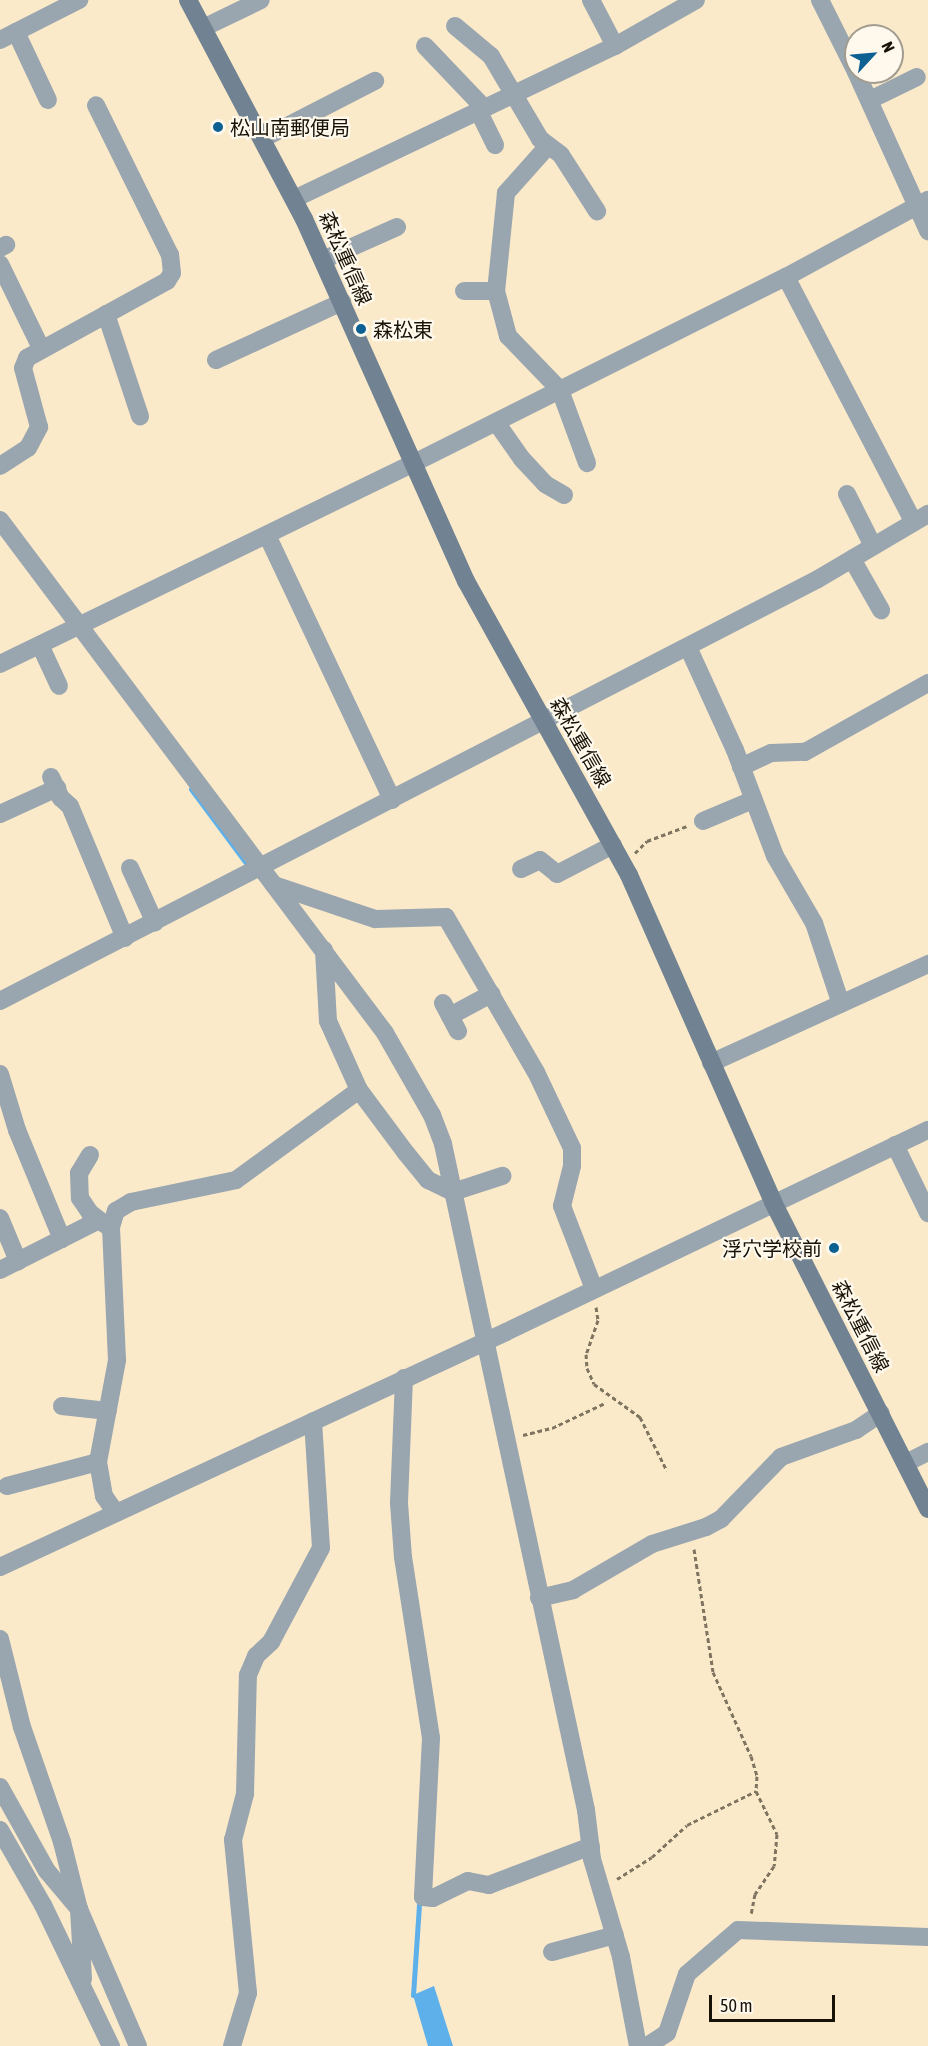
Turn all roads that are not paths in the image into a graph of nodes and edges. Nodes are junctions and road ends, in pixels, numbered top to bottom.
1 (79, 0) edge
2 (188, 0) edge
3 (261, 0) edge
4 (591, 0) edge
5 (820, 0) edge
6 (684, 2) edge
7 (455, 26) dead end
8 (203, 28) junction
9 (5, 33) edge
10 (425, 46) dead end
11 (615, 46) junction
12 (844, 48) edge
13 (917, 77) dead end
14 (375, 81) dead end
15 (862, 84) edge
16 (513, 93) junction
17 (48, 100) dead end
18 (870, 100) junction
19 (96, 105) dead end
20 (480, 108) junction
21 (264, 138) junction
22 (495, 145) dead end
23 (547, 147) junction
24 (294, 199) junction
25 (922, 203) edge
26 (597, 211) dead end
27 (397, 227) dead end
28 (928, 231) edge
29 (323, 260) junction
30 (0, 264) edge
31 (786, 277) junction
32 (465, 291) dead end
33 (496, 291) junction
34 (342, 302) junction
35 (106, 314) junction
36 (42, 348) junction
37 (216, 360) dead end
38 (560, 390) junction
39 (140, 416) dead end
40 (496, 422) junction
41 (587, 463) dead end
42 (412, 464) junction
43 (0, 466) edge
44 (847, 494) dead end
45 (564, 495) dead end
46 (920, 518) edge
47 (0, 520) edge
48 (267, 535) junction
49 (873, 546) junction
50 (852, 559) junction
51 (881, 610) dead end
52 (81, 626) junction
53 (40, 645) junction
54 (688, 647) junction
55 (0, 664) edge
56 (928, 683) edge
57 (59, 686) dead end
58 (542, 719) junction
59 (741, 767) junction
60 (392, 800) junction
61 (753, 800) junction
62 (0, 814) edge
63 (703, 820) road end
64 (613, 845) junction
65 (260, 866) junction
66 (130, 868) dead end
67 (521, 869) dead end
68 (274, 885) junction
69 (155, 923) junction
70 (125, 938) junction
71 (324, 950) junction
72 (928, 964) edge
73 (491, 994) junction
74 (0, 1001) edge
75 (841, 1004) junction
76 (450, 1017) dead end
77 (711, 1063) junction
78 (0, 1074) edge
79 (359, 1090) junction
80 (928, 1130) edge
81 (8, 1134) edge
82 (896, 1145) junction
83 (90, 1155) dead end
84 (502, 1176) dead end
85 (453, 1192) junction
86 (773, 1202) junction
87 (928, 1213) edge
88 (0, 1218) edge
89 (104, 1224) junction
90 (62, 1239) junction
91 (18, 1261) junction
92 (0, 1270) edge
93 (592, 1290) junction
94 (484, 1340) junction
95 (404, 1378) junction
96 (62, 1406) dead end
97 (108, 1411) junction
98 (881, 1413) junction
99 (313, 1420) junction
100 (928, 1452) edge
101 (98, 1462) junction
102 (906, 1463) junction
103 (7, 1486) dead end
104 (928, 1509) edge
105 (116, 1513) junction
106 (0, 1567) edge
107 (539, 1598) junction
108 (0, 1639) edge
109 (0, 1787) edge
110 (0, 1830) edge
111 (591, 1846) junction
112 (79, 1909) junction
113 (615, 1935) junction
114 (928, 1937) edge
115 (552, 1952) dead end
116 (84, 1987) junction
117 (111, 2046) edge
118 (138, 2046) edge
119 (232, 2046) edge
120 (639, 2046) edge
121 (647, 2046) edge

1 - 9 street
2 - 8 main road, 森松重信線
3 - 8 street
4 - 11 street
5 - 12 street
6 - 11 street
7 - 16 street
8 - 21 main road, 森松重信線
9 - 17 street
10 - 20 street
11 - 16 street
13 - 18 street
14 - 21 street
15 - 18 street
16 - 20 street
16 - 23 street
18 - 25 street
19 - 35 street
20 - 22 street
20 - 24 street
21 - 24 main road, 森松重信線
23 - 26 street
23 - 33 street
24 - 29 main road, 森松重信線
25 - 28 street
25 - 31 street
27 - 29 street
29 - 34 main road, 森松重信線
30 - 36 street
31 - 38 street
31 - 46 street
32 - 33 street
33 - 38 street
34 - 37 street
34 - 42 main road, 森松重信線
35 - 36 street
35 - 39 street
36 - 43 street
38 - 40 street
38 - 41 street
40 - 42 street
40 - 45 street
42 - 48 street
42 - 58 main road, 森松重信線
44 - 49 street
46 - 49 street
47 - 52 street
48 - 52 street
48 - 60 street
49 - 50 street
50 - 51 street
50 - 54 street
52 - 53 street
52 - 65 street
53 - 55 street
53 - 57 street
54 - 58 street
54 - 59 street
56 - 59 street
58 - 60 street
58 - 64 main road, 森松重信線
59 - 61 street
60 - 65 street
61 - 63 street
61 - 75 street
62 - 70 street
64 - 67 street
64 - 77 main road, 森松重信線
65 - 68 street
65 - 69 street
66 - 69 street
68 - 71 street
68 - 73 street
69 - 70 street
70 - 74 street
71 - 79 street
71 - 85 street
72 - 75 street
73 - 76 street
73 - 93 street
75 - 77 street
77 - 86 main road, 森松重信線
78 - 81 street
79 - 85 street
79 - 89 street
80 - 82 street
81 - 90 street
82 - 86 street
82 - 87 street
83 - 89 street
84 - 85 street
85 - 94 street
86 - 93 street
86 - 98 main road, 森松重信線
88 - 91 street
89 - 90 street
89 - 97 street
90 - 91 street
91 - 92 street
93 - 94 street
94 - 95 street
94 - 107 street
95 - 99 street
95 - 111 street
96 - 97 street
97 - 101 street
98 - 102 main road, 森松重信線
98 - 107 street
99 - 105 street
99 - 119 street
100 - 102 street
101 - 103 street
101 - 105 street
102 - 104 main road, 森松重信線
105 - 106 street
107 - 111 street
108 - 112 street
109 - 112 street
110 - 116 street
111 - 113 street
112 - 116 street
112 - 118 street
113 - 115 street
113 - 120 street
114 - 121 street
116 - 117 street

